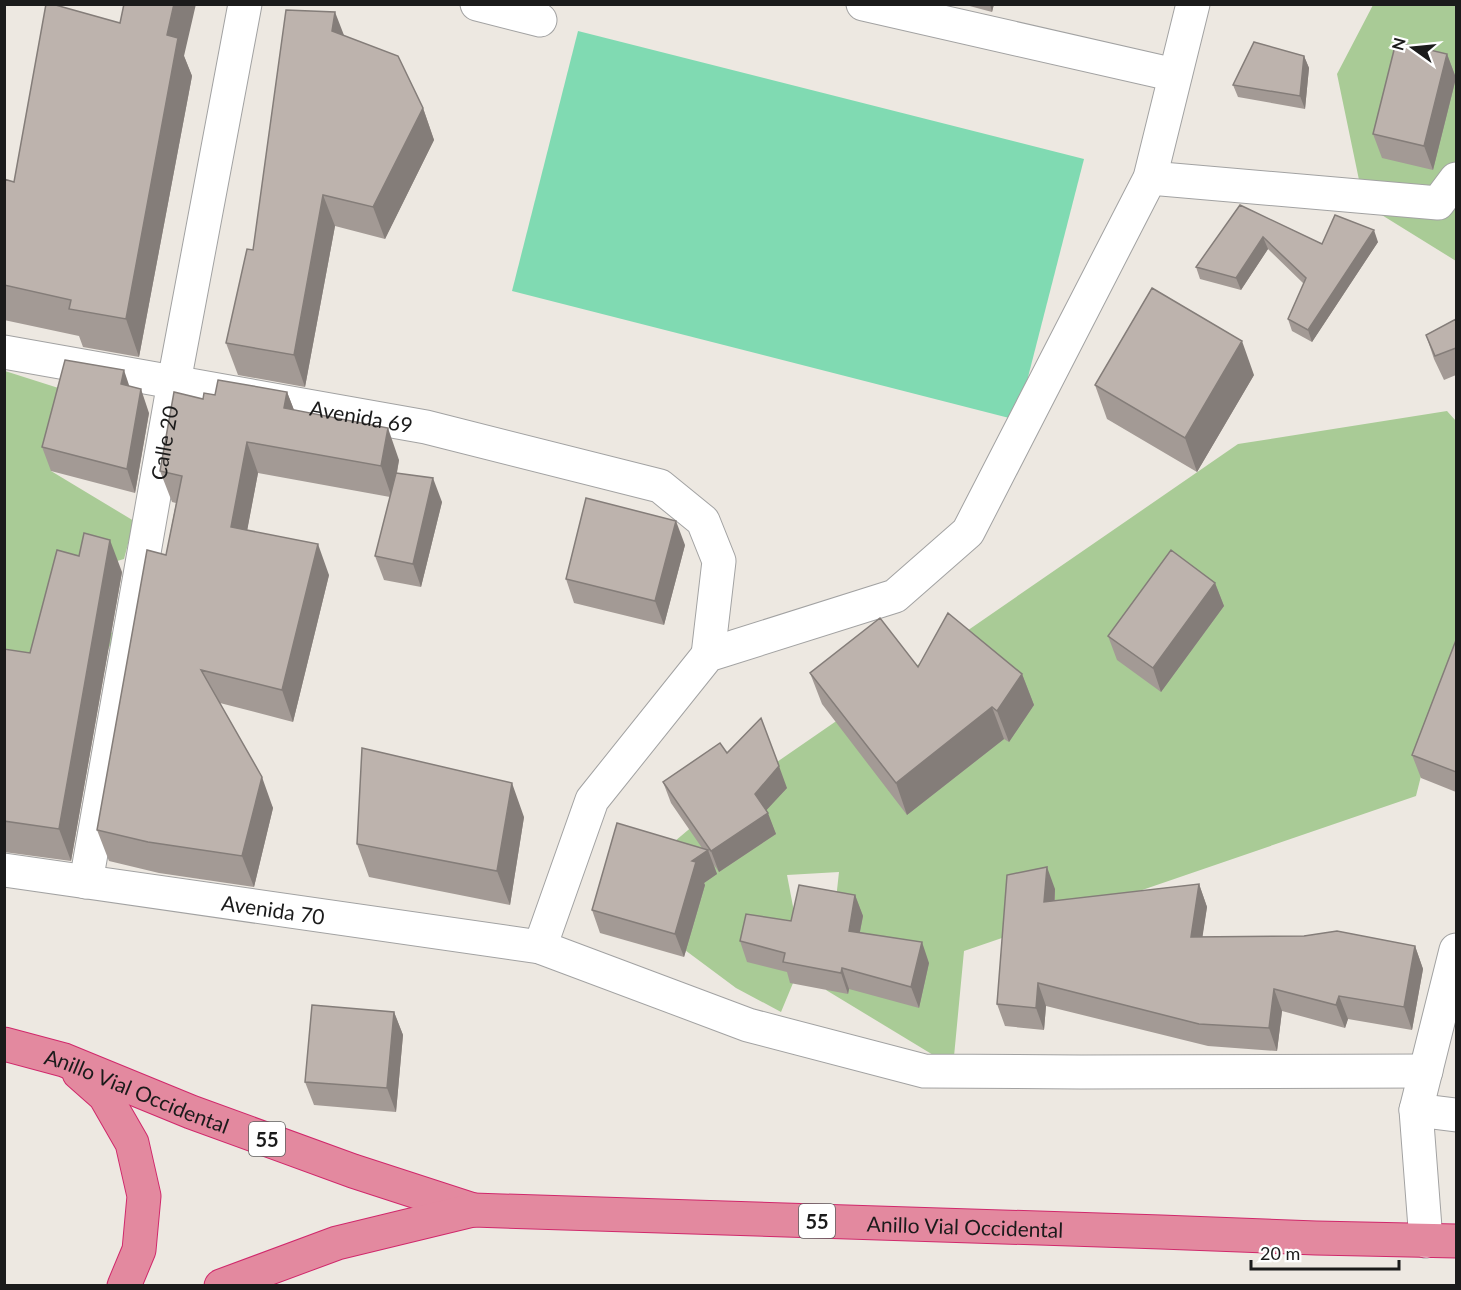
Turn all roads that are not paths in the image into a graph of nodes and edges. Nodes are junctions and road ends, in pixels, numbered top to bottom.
1 (244, 4) edge
2 (477, 4) edge
3 (863, 4) edge
4 (1193, 4) edge
5 (540, 20) dead end
6 (1175, 75) junction
7 (1150, 178) junction
8 (1456, 179) edge
9 (4, 352) edge
10 (174, 382) junction
11 (708, 655) junction
12 (4, 870) edge
13 (86, 882) junction
14 (540, 947) junction
15 (1456, 950) edge
16 (4, 1044) edge
17 (64, 1060) junction
18 (1426, 1071) junction
19 (1416, 1110) junction
20 (1456, 1115) edge
21 (473, 1210) junction
22 (1441, 1241) edge
23 (124, 1286) edge
24 (221, 1286) edge

1 - 10 street, Calle 20
2 - 5 street
3 - 6 street
4 - 6 street
6 - 7 street
7 - 8 street
7 - 11 street
9 - 10 street, Avenida 69
10 - 11 street, Avenida 69
10 - 13 street, Calle 20
11 - 14 street
12 - 13 street, Avenida 70
13 - 14 street, Avenida 70
14 - 18 street, Avenida 70
15 - 18 street
16 - 17 highway, Anillo Vial Occidental / 55
17 - 21 highway, Anillo Vial Occidental / 55
17 - 23 highway
18 - 19 street
19 - 20 street
19 - 22 street
21 - 22 highway, Anillo Vial Occidental / 55
21 - 24 highway, Anillo Vial Occidental / 55

